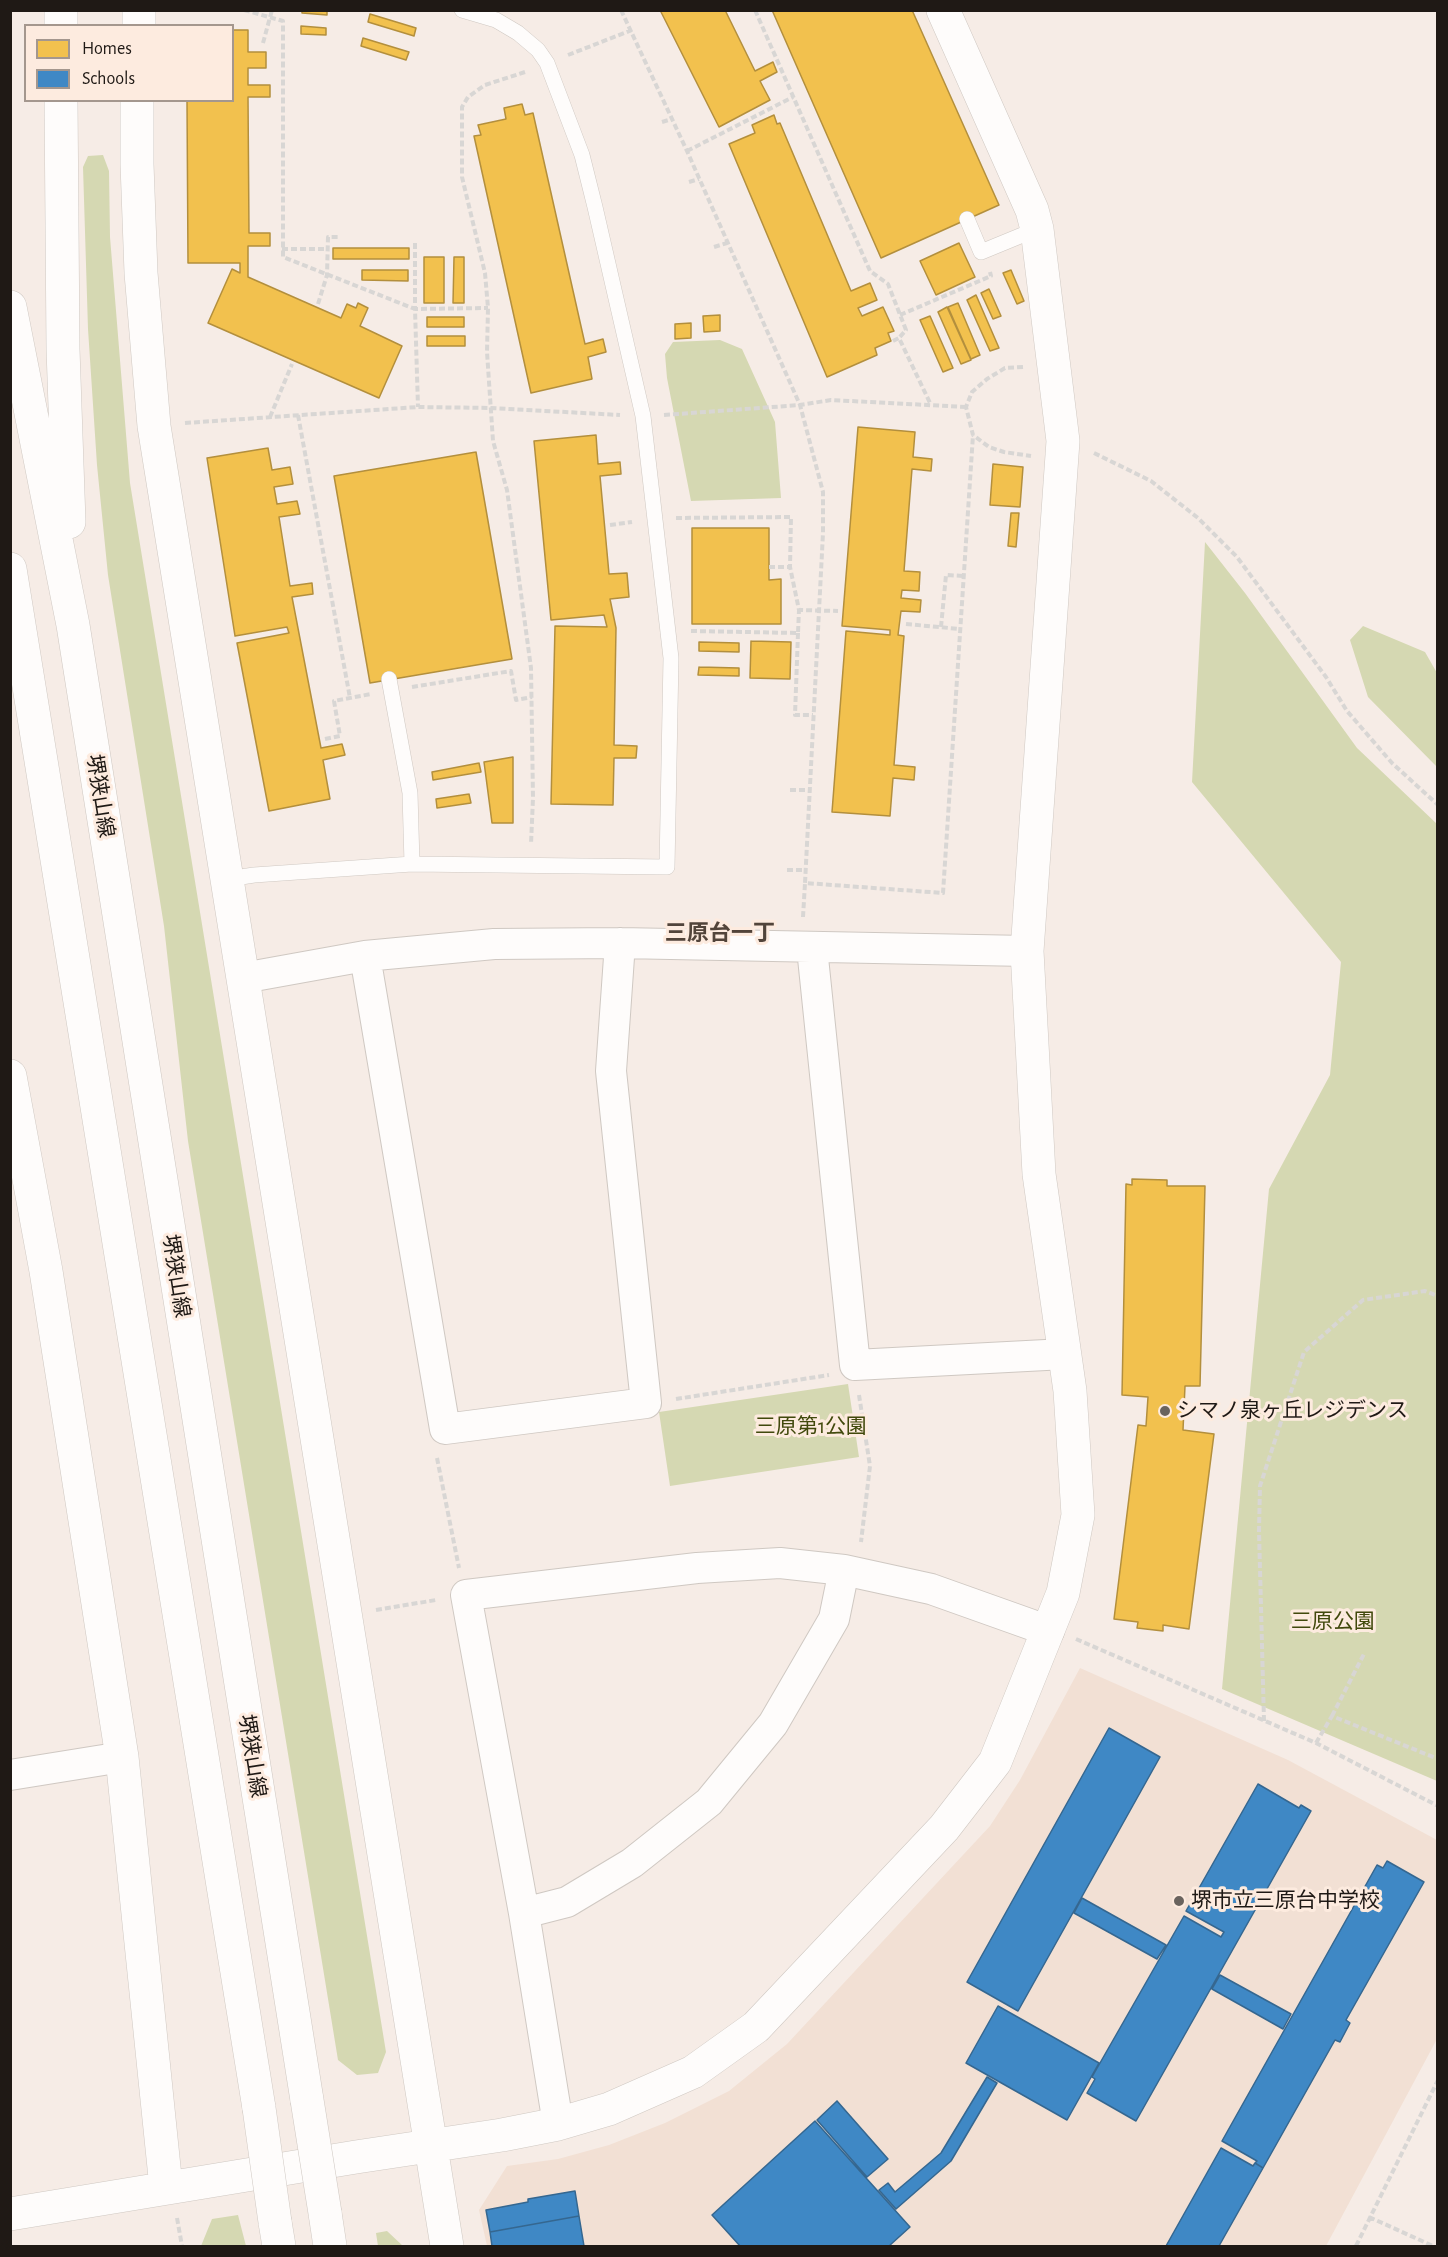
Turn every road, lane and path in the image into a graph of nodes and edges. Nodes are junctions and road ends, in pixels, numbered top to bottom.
1 (244, 10) edge
2 (273, 10) edge
3 (462, 10) edge
4 (621, 10) edge
5 (755, 10) edge
6 (943, 10) edge
7 (270, 18) junction
8 (632, 30) junction
9 (263, 43) dead end
10 (547, 63) junction
11 (793, 96) junction
12 (61, 102) edge
13 (137, 102) edge
14 (672, 119) junction
15 (662, 122) dead end
16 (687, 151) junction
17 (699, 179) junction
18 (689, 182) dead end
19 (967, 219) dead end
20 (1037, 229) junction
21 (340, 237) dead end
22 (415, 243) dead end
23 (727, 243) junction
24 (714, 247) dead end
25 (282, 249) junction
26 (327, 249) junction
27 (981, 252) junction
28 (327, 275) junction
29 (318, 304) dead end
30 (10, 307) edge
31 (488, 308) junction
32 (415, 309) junction
33 (900, 315) junction
34 (899, 338) junction
35 (893, 341) dead end
36 (292, 364) dead end
37 (1054, 366) junction
38 (800, 405) junction
39 (931, 405) junction
40 (418, 407) junction
41 (966, 407) junction
42 (490, 408) junction
43 (298, 415) junction
44 (644, 416) junction
45 (270, 417) junction
46 (154, 426) junction
47 (974, 435) junction
48 (1063, 449) junction
49 (655, 520) junction
50 (610, 525) dead end
51 (769, 567) dead end
52 (790, 567) junction
53 (10, 569) edge
54 (964, 576) junction
55 (799, 610) junction
56 (819, 611) junction
57 (838, 611) dead end
58 (906, 624) dead end
59 (73, 625) junction
60 (941, 627) junction
61 (960, 629) junction
62 (668, 631) junction
63 (798, 633) junction
64 (10, 663) edge
65 (390, 685) joint
66 (372, 694) dead end
67 (532, 697) junction
68 (350, 698) junction
69 (813, 716) junction
70 (325, 739) dead end
71 (39, 753) junction
72 (790, 790) dead end
73 (810, 790) junction
74 (1437, 805) edge
75 (412, 864) junction
76 (530, 866) junction
77 (787, 870) dead end
78 (805, 870) junction
79 (228, 879) junction
80 (805, 883) junction
81 (804, 906) dead end
82 (620, 943) junction
83 (812, 948) junction
84 (1027, 951) junction
85 (365, 956) junction
86 (243, 978) junction
87 (10, 1076) edge
88 (1437, 1296) edge
89 (1065, 1354) junction
90 (855, 1365) junction
91 (646, 1403) junction
92 (445, 1429) junction
93 (851, 1571) junction
94 (466, 1595) junction
95 (371, 1611) dead end
96 (1049, 1631) junction
97 (1364, 1654) dead end
98 (1332, 1716) junction
99 (1264, 1721) junction
100 (1316, 1743) junction
101 (122, 1757) junction
102 (1437, 1759) edge
103 (10, 1775) edge
104 (1437, 1806) edge
105 (524, 1913) junction
106 (1437, 2080) edge
107 (558, 2124) junction
108 (431, 2145) junction
109 (171, 2200) junction
110 (10, 2214) edge
111 (1369, 2217) junction
112 (277, 2234) edge
113 (182, 2247) edge
114 (330, 2247) edge
115 (447, 2247) edge
116 (1356, 2247) edge
117 (1433, 2247) edge

1 - 7 path
2 - 7 path
3 - 10 lane
4 - 8 path
5 - 11 path
6 - 20 street
7 - 9 path
7 - 25 path
8 - 10 path
8 - 14 path
10 - 31 path
10 - 44 lane
11 - 16 path
11 - 33 path
12 - 59 street
13 - 46 street
14 - 15 path
14 - 16 path
16 - 17 path
17 - 18 path
17 - 23 path
19 - 27 lane
20 - 27 lane
20 - 37 street
21 - 26 path
22 - 32 path
23 - 24 path
23 - 38 path
25 - 26 path
25 - 28 path
26 - 28 path
27 - 33 path
28 - 29 path
28 - 32 path
30 - 59 street, 堺狭山線
31 - 32 path
31 - 42 path
32 - 40 path
33 - 34 path
34 - 35 path
34 - 39 path
36 - 45 path
37 - 41 path
37 - 48 street
38 - 39 path
38 - 44 path
38 - 56 path
39 - 41 path
40 - 42 path
40 - 43 path
41 - 47 path
42 - 44 path
42 - 67 path
43 - 45 path
43 - 68 path
44 - 49 lane
45 - 46 path
46 - 79 street
47 - 48 path
47 - 54 path
48 - 74 path
48 - 84 street
49 - 50 path
49 - 52 path
49 - 62 lane
51 - 52 path
52 - 55 path
53 - 71 street
54 - 60 path
54 - 61 path
55 - 56 path
55 - 63 path
56 - 57 path
56 - 69 path
58 - 60 path
59 - 114 street, 堺狭山線, bridge
60 - 61 path
61 - 80 path
62 - 63 path
62 - 76 lane
63 - 69 path
64 - 71 street
65 - 67 path
65 - 75 lane
66 - 68 path
67 - 76 path
68 - 70 path
69 - 73 path
71 - 112 street, bridge
72 - 73 path
73 - 78 path
75 - 76 lane
75 - 79 lane
77 - 78 path
78 - 80 path
79 - 86 street
80 - 81 path
82 - 83 street
82 - 85 street
82 - 91 street
83 - 84 street
83 - 90 street
84 - 89 street
85 - 86 street
85 - 92 street
86 - 108 street
87 - 101 street
88 - 99 path
89 - 90 street
89 - 96 street
90 - 91 path
90 - 93 path
91 - 92 street
92 - 94 path
93 - 94 street
93 - 96 street
93 - 105 street
94 - 95 path
94 - 105 street
96 - 99 path
96 - 107 street
97 - 98 path
98 - 100 path
98 - 102 path
99 - 100 path
100 - 104 path
101 - 103 street
101 - 109 street
105 - 107 street
106 - 111 path
107 - 108 street
108 - 109 street
108 - 115 street
109 - 110 street
109 - 113 path
111 - 116 path
111 - 117 path

